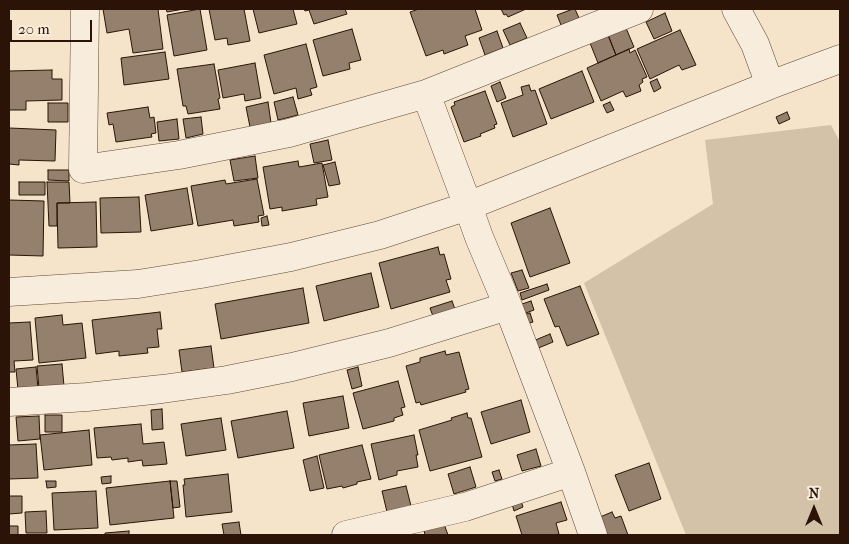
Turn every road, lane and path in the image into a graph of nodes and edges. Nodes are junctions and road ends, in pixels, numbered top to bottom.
1 (85, 9) edge
2 (639, 9) edge
3 (736, 9) edge
4 (840, 59) edge
5 (770, 85) junction
6 (426, 94) junction
7 (468, 206) junction
8 (9, 292) edge
9 (508, 306) junction
10 (9, 402) edge
11 (571, 472) junction
12 (346, 535) edge
13 (593, 535) edge

1 - 6 street
2 - 6 street
3 - 5 street
4 - 5 street
5 - 7 street
6 - 7 street
7 - 8 street
7 - 9 street
9 - 10 street
9 - 11 street
11 - 12 street
11 - 13 street

